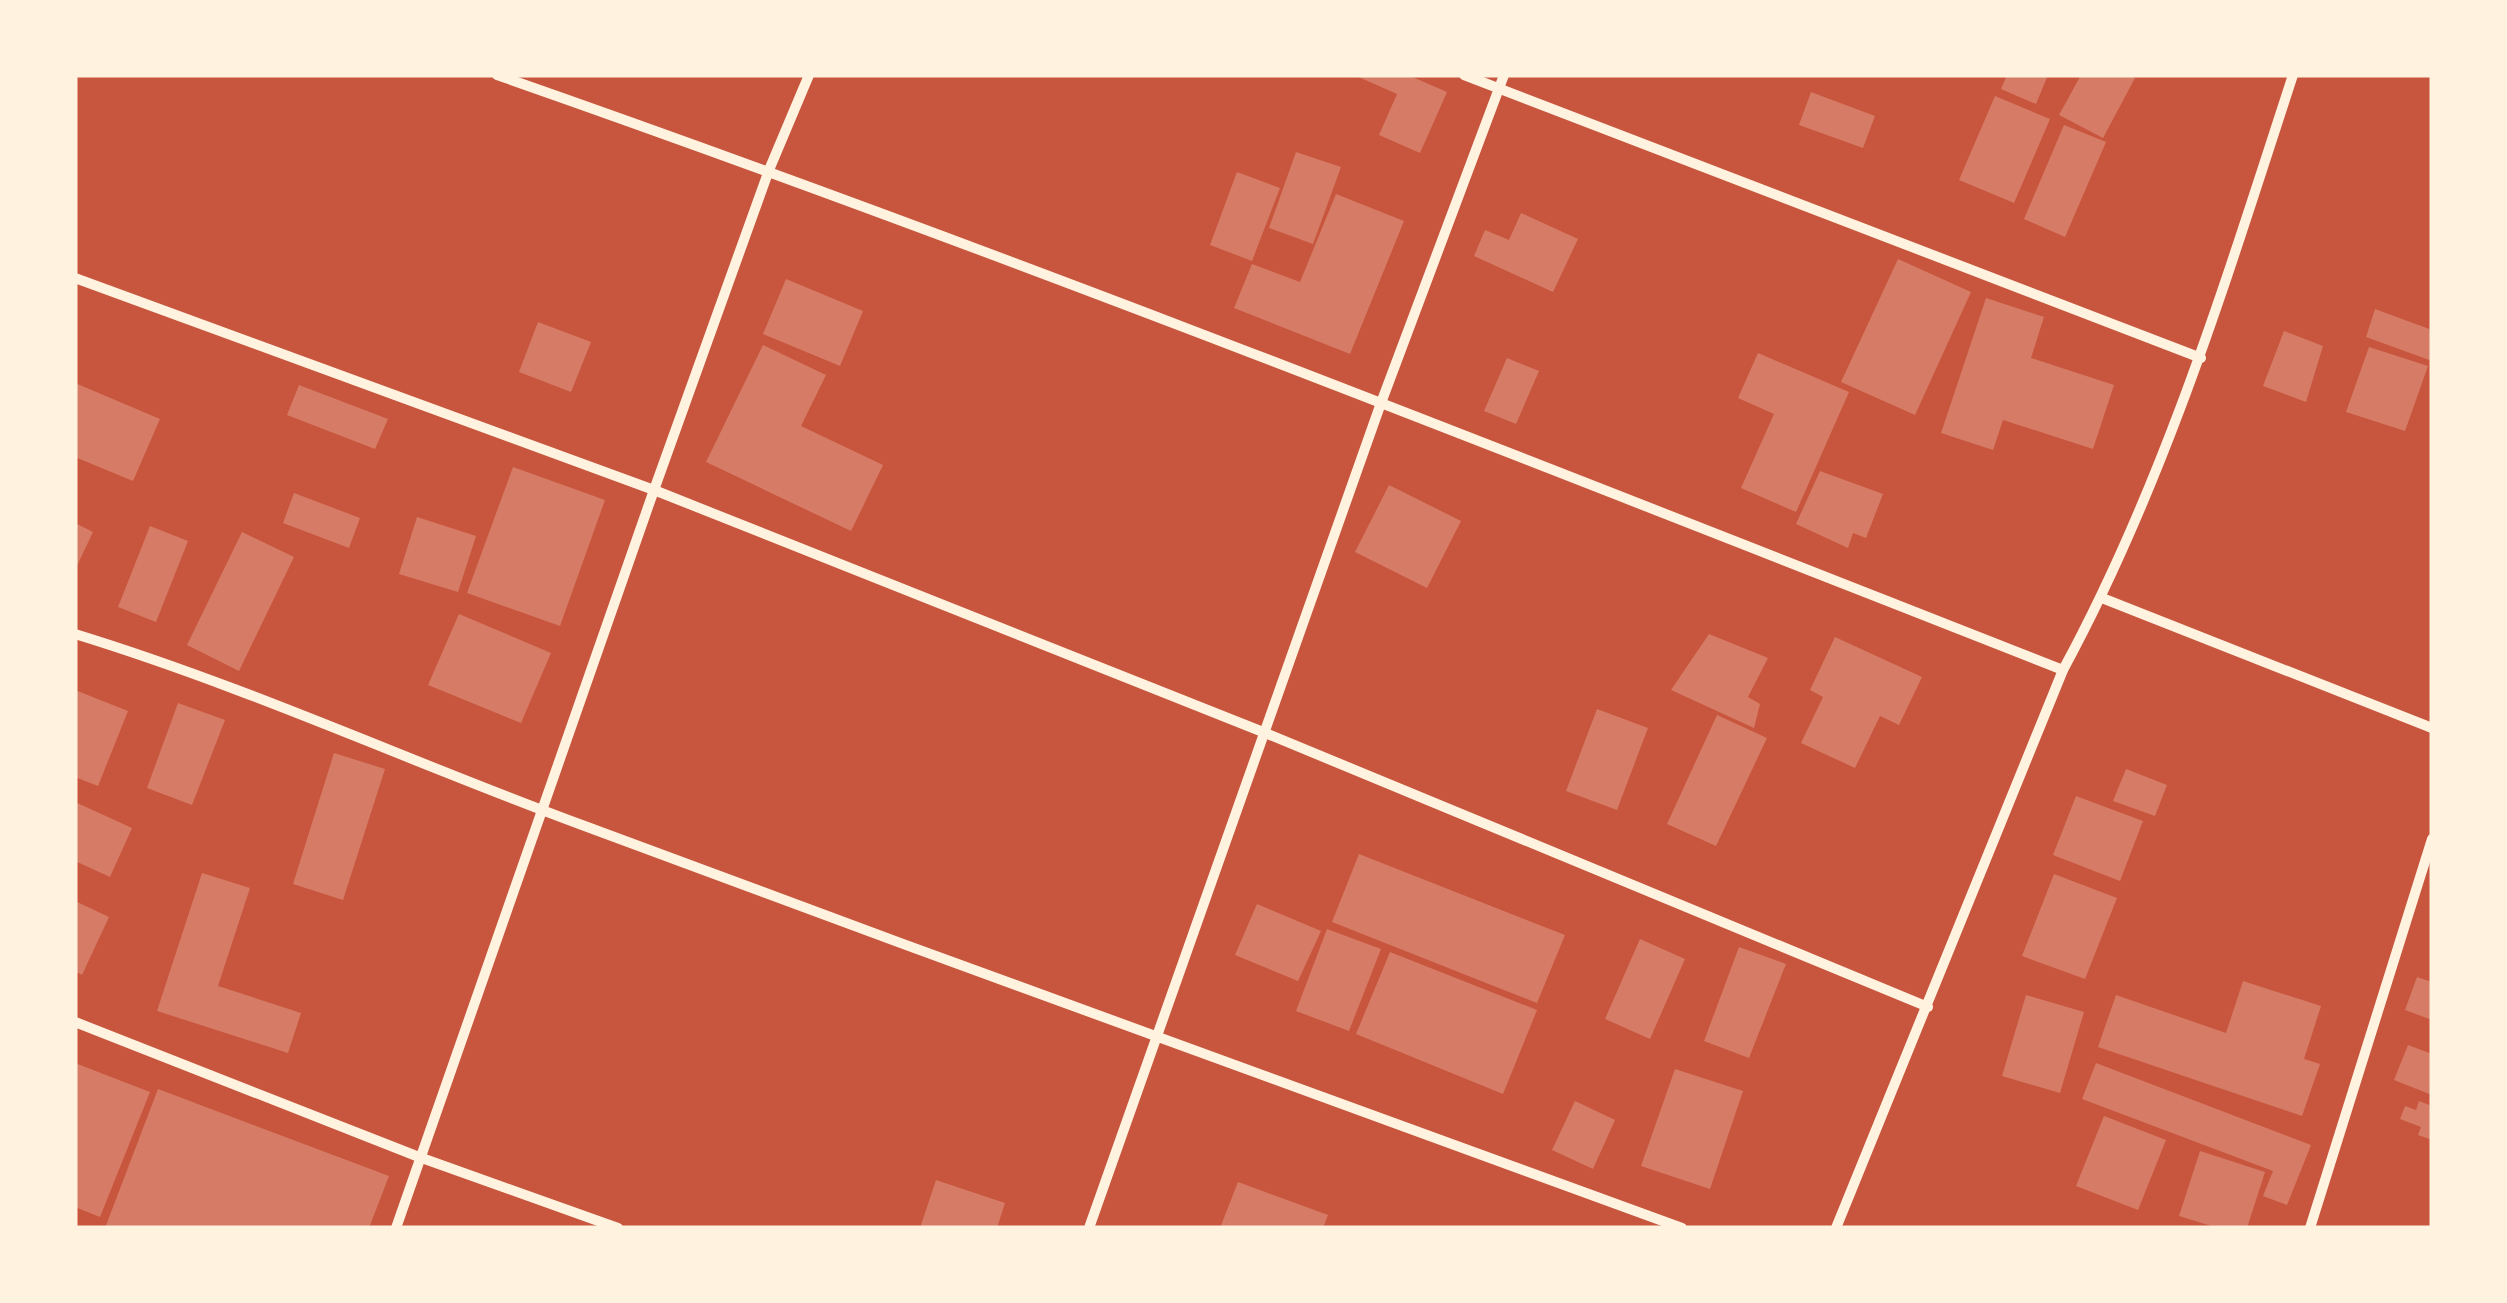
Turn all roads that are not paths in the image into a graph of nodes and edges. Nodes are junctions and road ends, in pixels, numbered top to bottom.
1 (497, 75) edge
2 (809, 75) edge
3 (1464, 75) edge
4 (1504, 75) edge
5 (2292, 75) edge
6 (1499, 88) junction
7 (769, 170) junction
8 (75, 278) edge
9 (2201, 358) junction
10 (1381, 402) junction
11 (654, 490) junction
12 (2102, 598) junction
13 (75, 634) edge
14 (2063, 670) junction
15 (2432, 728) edge
16 (1263, 732) junction
17 (541, 810) junction
18 (2432, 838) edge
19 (1928, 1007) junction
20 (75, 1022) edge
21 (1156, 1039) junction
22 (420, 1157) junction
23 (396, 1228) edge
24 (618, 1228) edge
25 (1088, 1228) edge
26 (1682, 1228) edge
27 (1836, 1228) edge
28 (2310, 1228) edge

1 - 7 street
2 - 7 street
3 - 6 street
4 - 6 street
5 - 9 street
6 - 9 street
6 - 10 street
7 - 10 street
7 - 11 street
8 - 11 street
9 - 12 street
10 - 14 street
10 - 16 street
11 - 16 street
11 - 17 street
12 - 14 street
12 - 15 street
13 - 17 street
14 - 19 street
16 - 19 street
16 - 21 street
17 - 21 street
17 - 22 street
18 - 28 street
19 - 27 street
20 - 22 street
21 - 25 street
21 - 26 street
22 - 23 street
22 - 24 street

